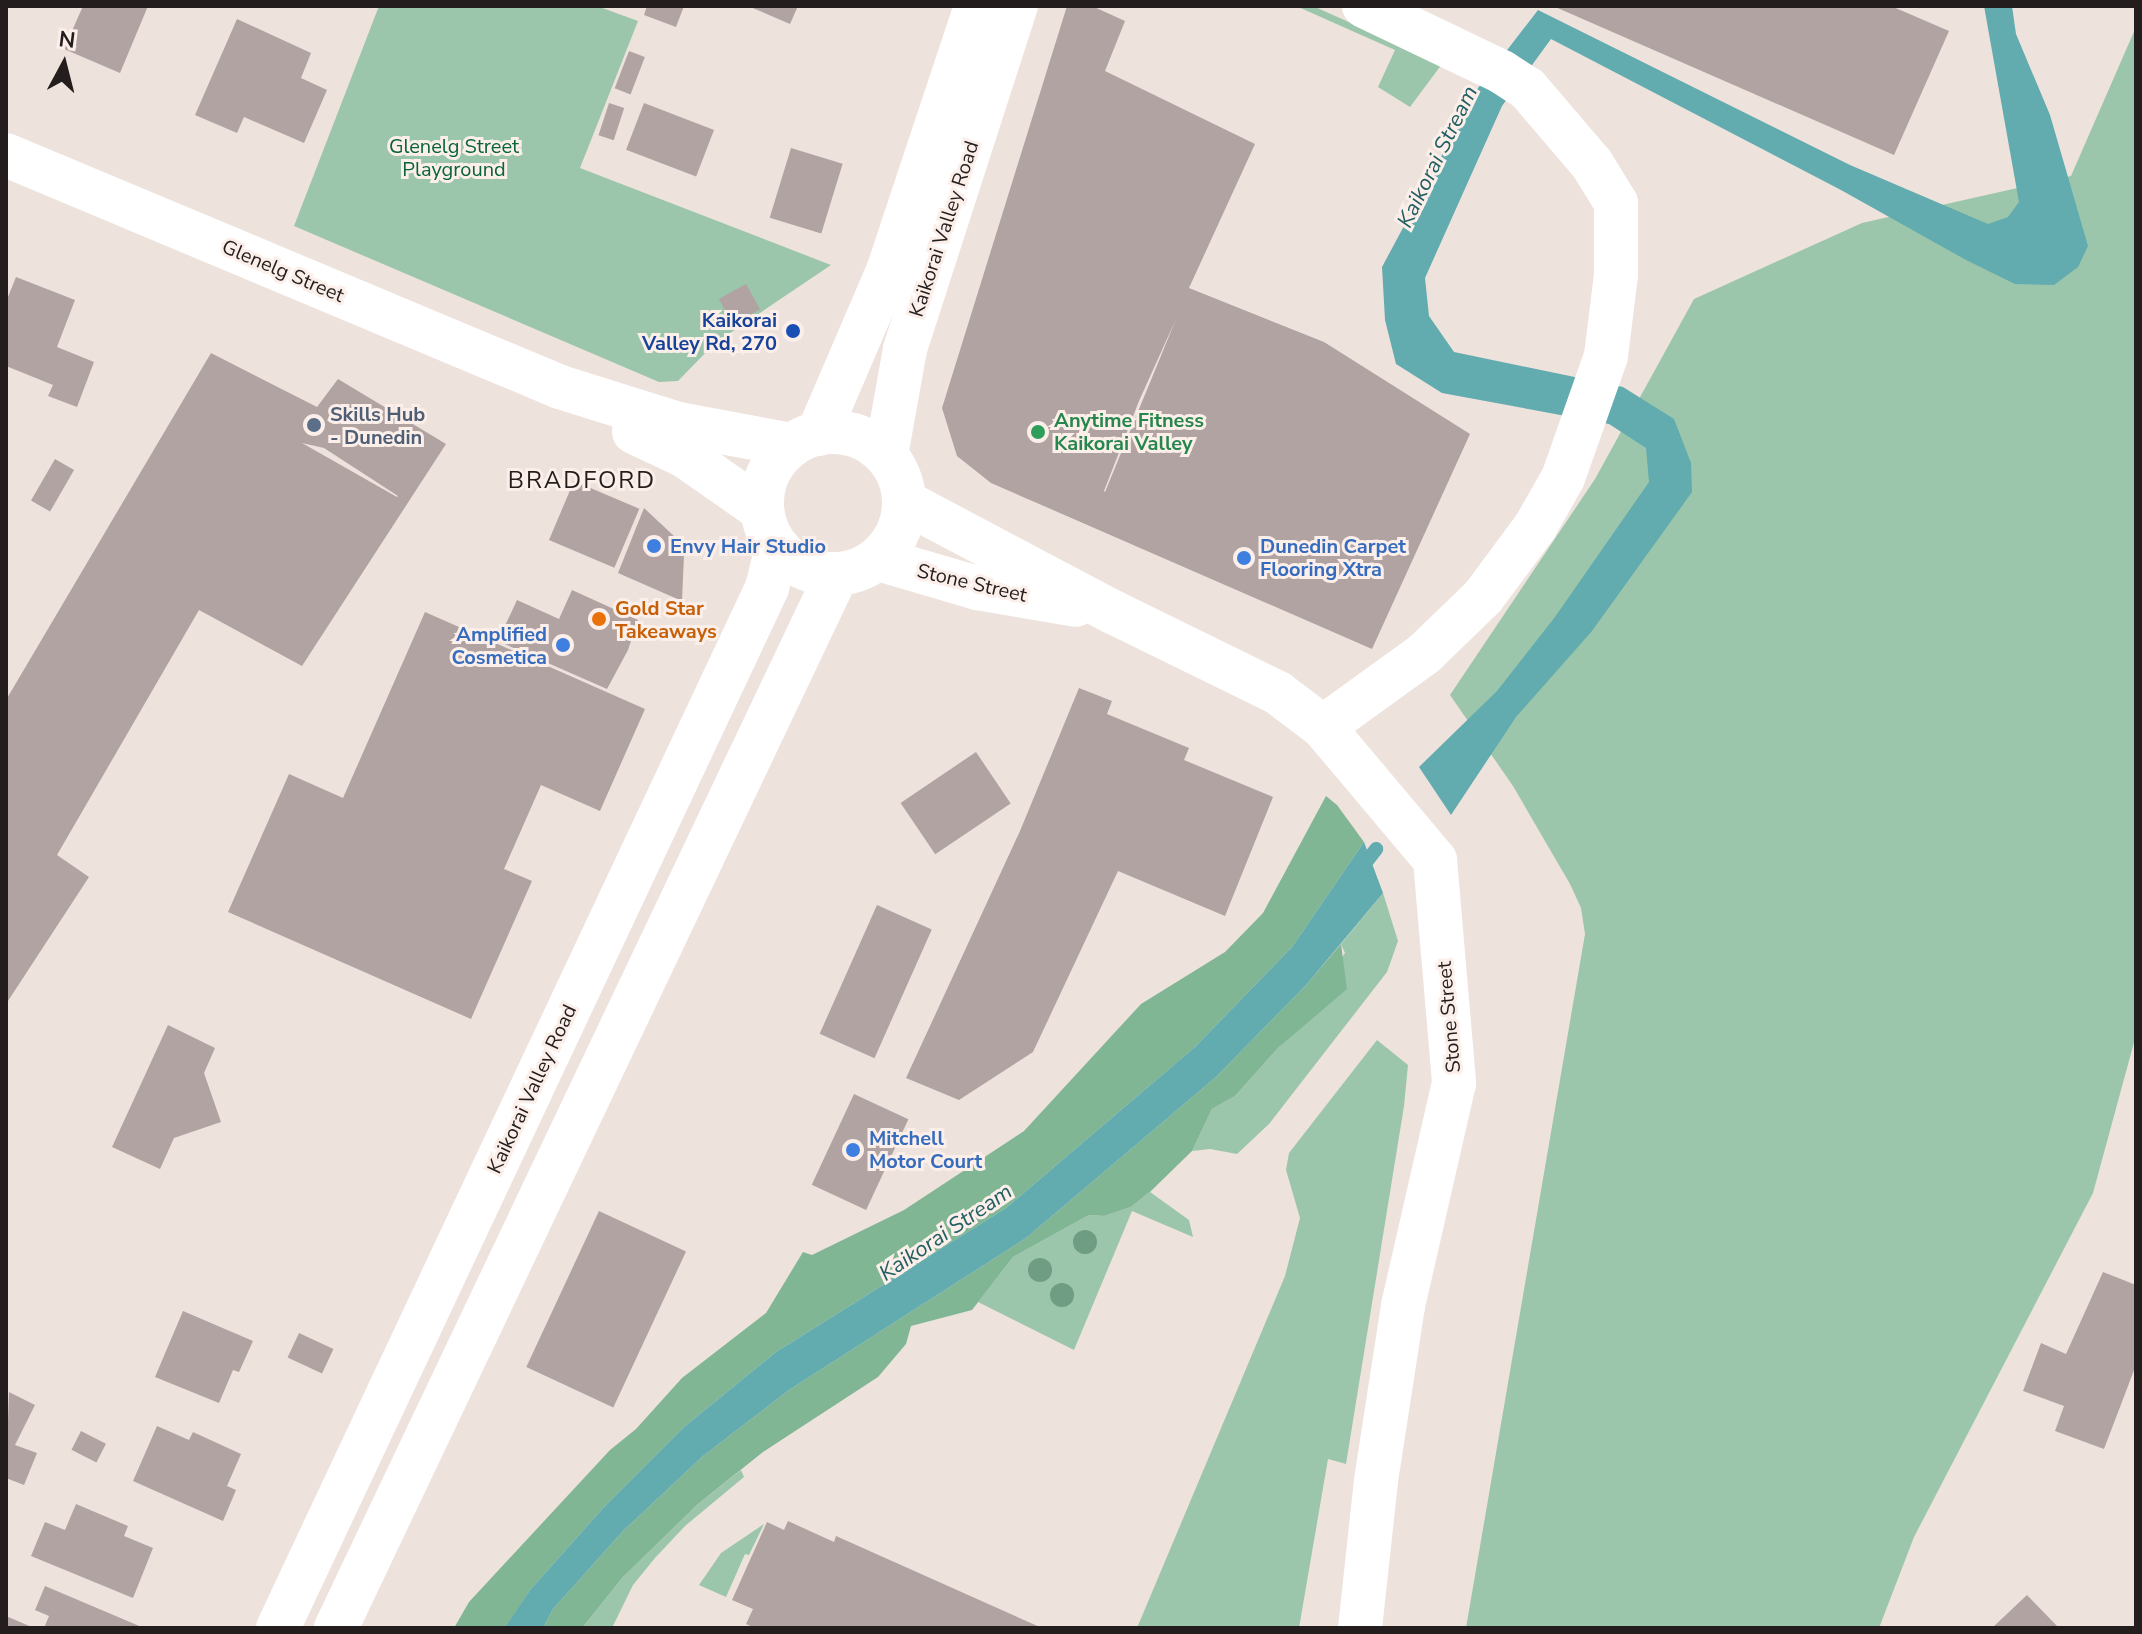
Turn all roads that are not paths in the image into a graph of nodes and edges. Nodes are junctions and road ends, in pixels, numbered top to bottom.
1 (976, 6) edge
2 (1016, 6) edge
3 (1364, 6) edge
4 (6, 155) edge
5 (560, 387) junction
6 (804, 440) junction
7 (886, 455) junction
8 (905, 502) junction
9 (770, 529) junction
10 (878, 559) junction
11 (837, 574) junction
12 (1113, 612) junction
13 (1323, 727) junction
14 (278, 1628) edge
15 (336, 1628) edge
16 (1360, 1628) edge

1 - 6 main road, Kaikorai Valley Road
2 - 7 main road, Kaikorai Valley Road
3 - 13 main road
4 - 5 main road, Glenelg Street
5 - 6 main road, Glenelg Street
5 - 9 main road, Glenelg Street
6 - 7 main road
6 - 9 main road, Kaikorai Valley Road
7 - 8 main road
8 - 10 main road
8 - 12 main road, Stone Street
9 - 11 main road
9 - 14 main road, Kaikorai Valley Road
10 - 11 main road
10 - 12 main road, Stone Street
11 - 15 main road
12 - 13 main road, Stone Street
13 - 16 main road, Stone Street

